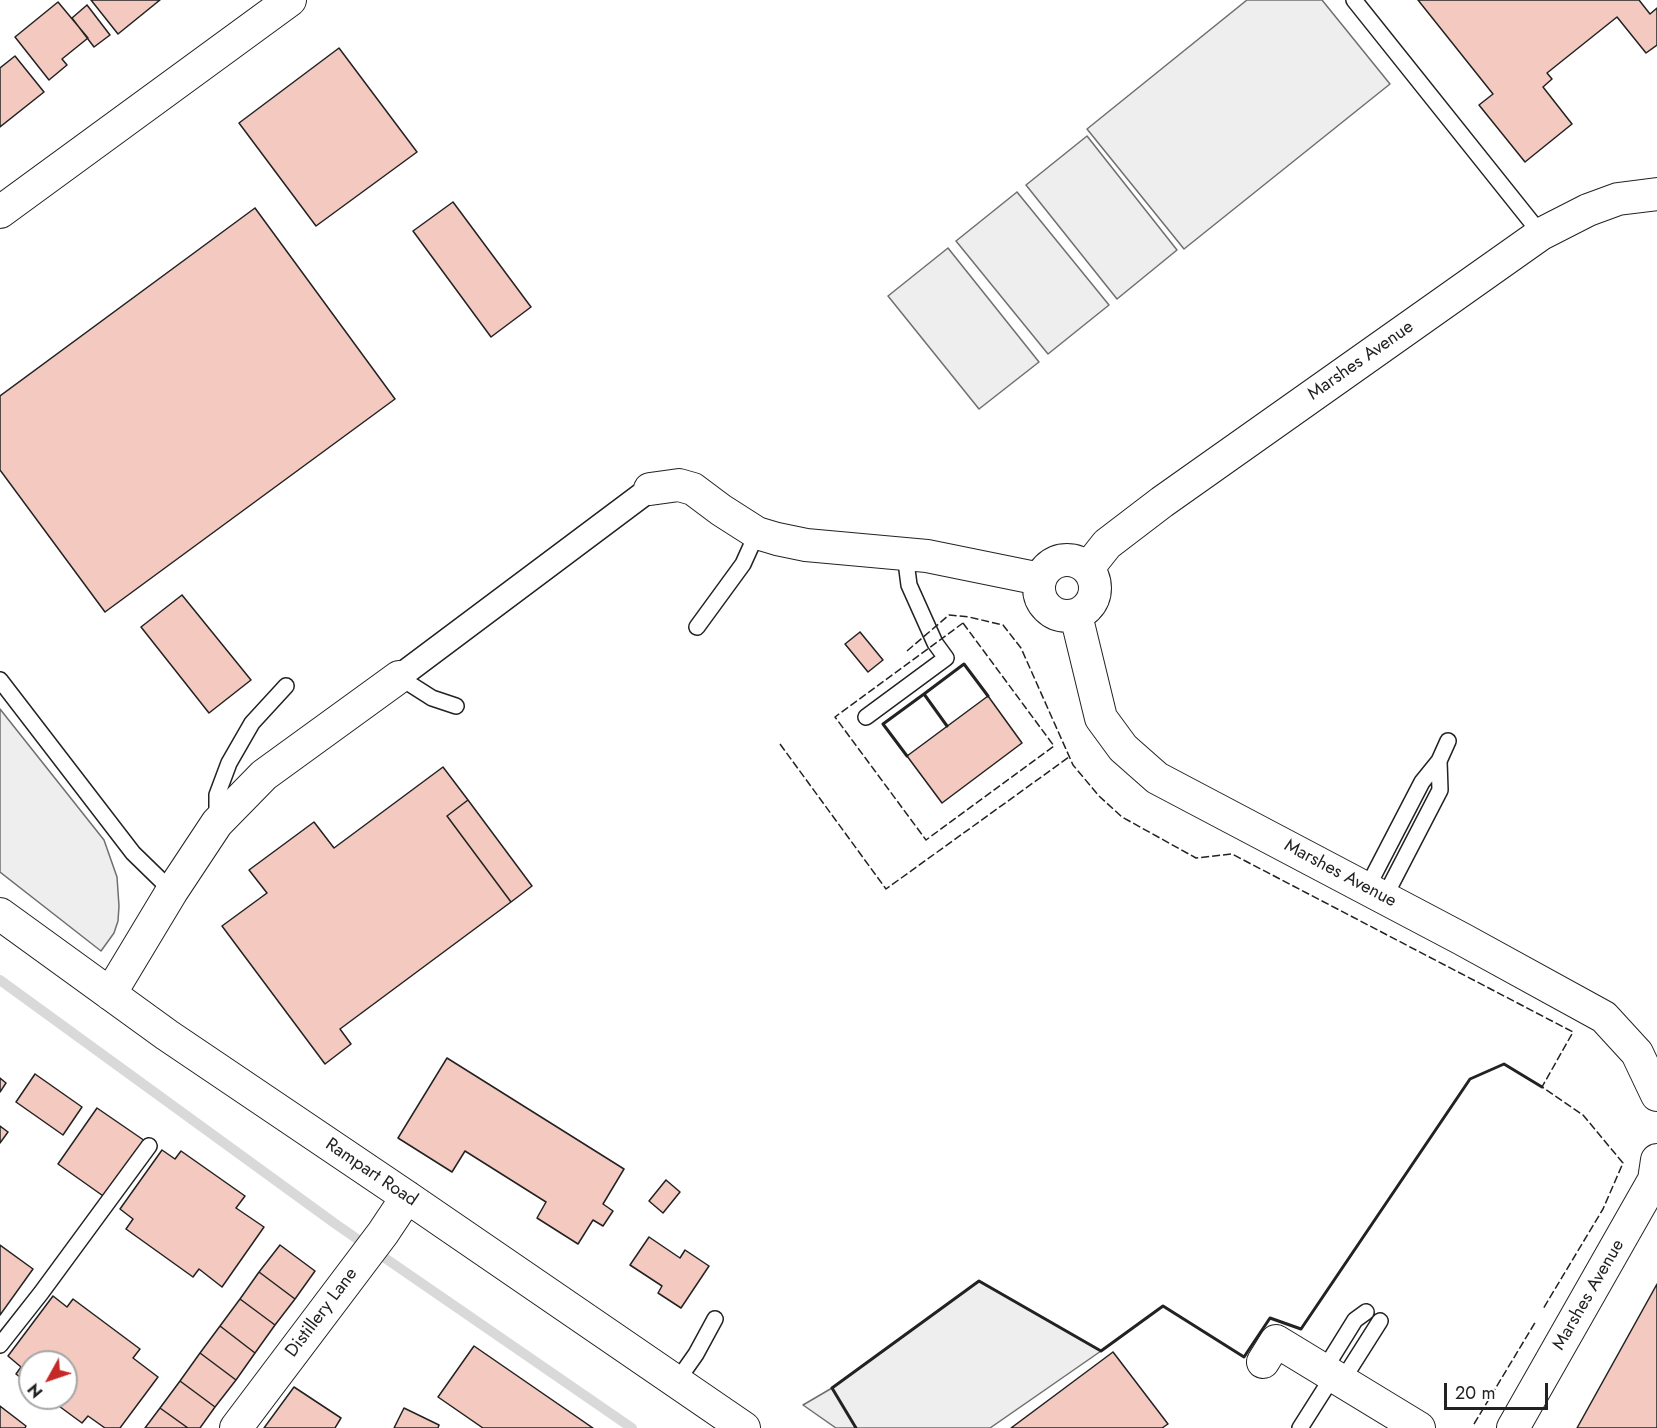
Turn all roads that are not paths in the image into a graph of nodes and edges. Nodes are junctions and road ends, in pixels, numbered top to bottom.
1 (290, 0) edge
2 (1354, 0) edge
3 (1657, 194) edge
4 (0, 212) edge
5 (1541, 234) junction
6 (650, 489) joint
7 (757, 533) junction
8 (905, 554) junction
9 (1088, 568) junction
10 (1040, 579) junction
11 (1076, 615) junction
12 (697, 627) dead end
13 (399, 677) junction
14 (0, 680) edge
15 (286, 686) dead end
16 (456, 706) dead end
17 (866, 717) dead end
18 (1448, 741) dead end
19 (217, 823) junction
20 (172, 891) junction
21 (1376, 893) junction
22 (0, 914) edge
23 (110, 994) junction
24 (1657, 1093) edge
25 (149, 1146) dead end
26 (1657, 1160) edge
27 (407, 1197) junction
28 (1366, 1312) dead end
29 (715, 1319) dead end
30 (1380, 1321) dead end
31 (0, 1345) edge
32 (1263, 1362) dead end
33 (1333, 1376) junction
34 (677, 1381) junction
35 (1408, 1425) edge
36 (237, 1428) edge
37 (744, 1428) edge
38 (1300, 1428) edge
39 (1513, 1428) edge

1 - 4 street
2 - 5 lane
3 - 5 street, Marshes Avenue
5 - 9 street, Marshes Avenue
6 - 7 street
6 - 13 street
7 - 8 street
7 - 12 lane
8 - 10 street
8 - 17 lane
9 - 10 street
9 - 11 street
10 - 11 street
11 - 21 street, Marshes Avenue
13 - 16 lane
13 - 19 street
14 - 20 lane
15 - 19 lane
18 - 21 lane
19 - 20 street
20 - 23 street
21 - 24 street, Marshes Avenue
22 - 23 street, Rampart Road
23 - 27 street, Rampart Road
25 - 31 lane
26 - 39 street, Marshes Avenue
27 - 34 street, Rampart Road
27 - 36 street, Distillery Lane
28 - 33 lane
29 - 34 lane
30 - 33 lane
32 - 33 street
33 - 35 street
33 - 38 lane
34 - 37 street, Rampart Road

